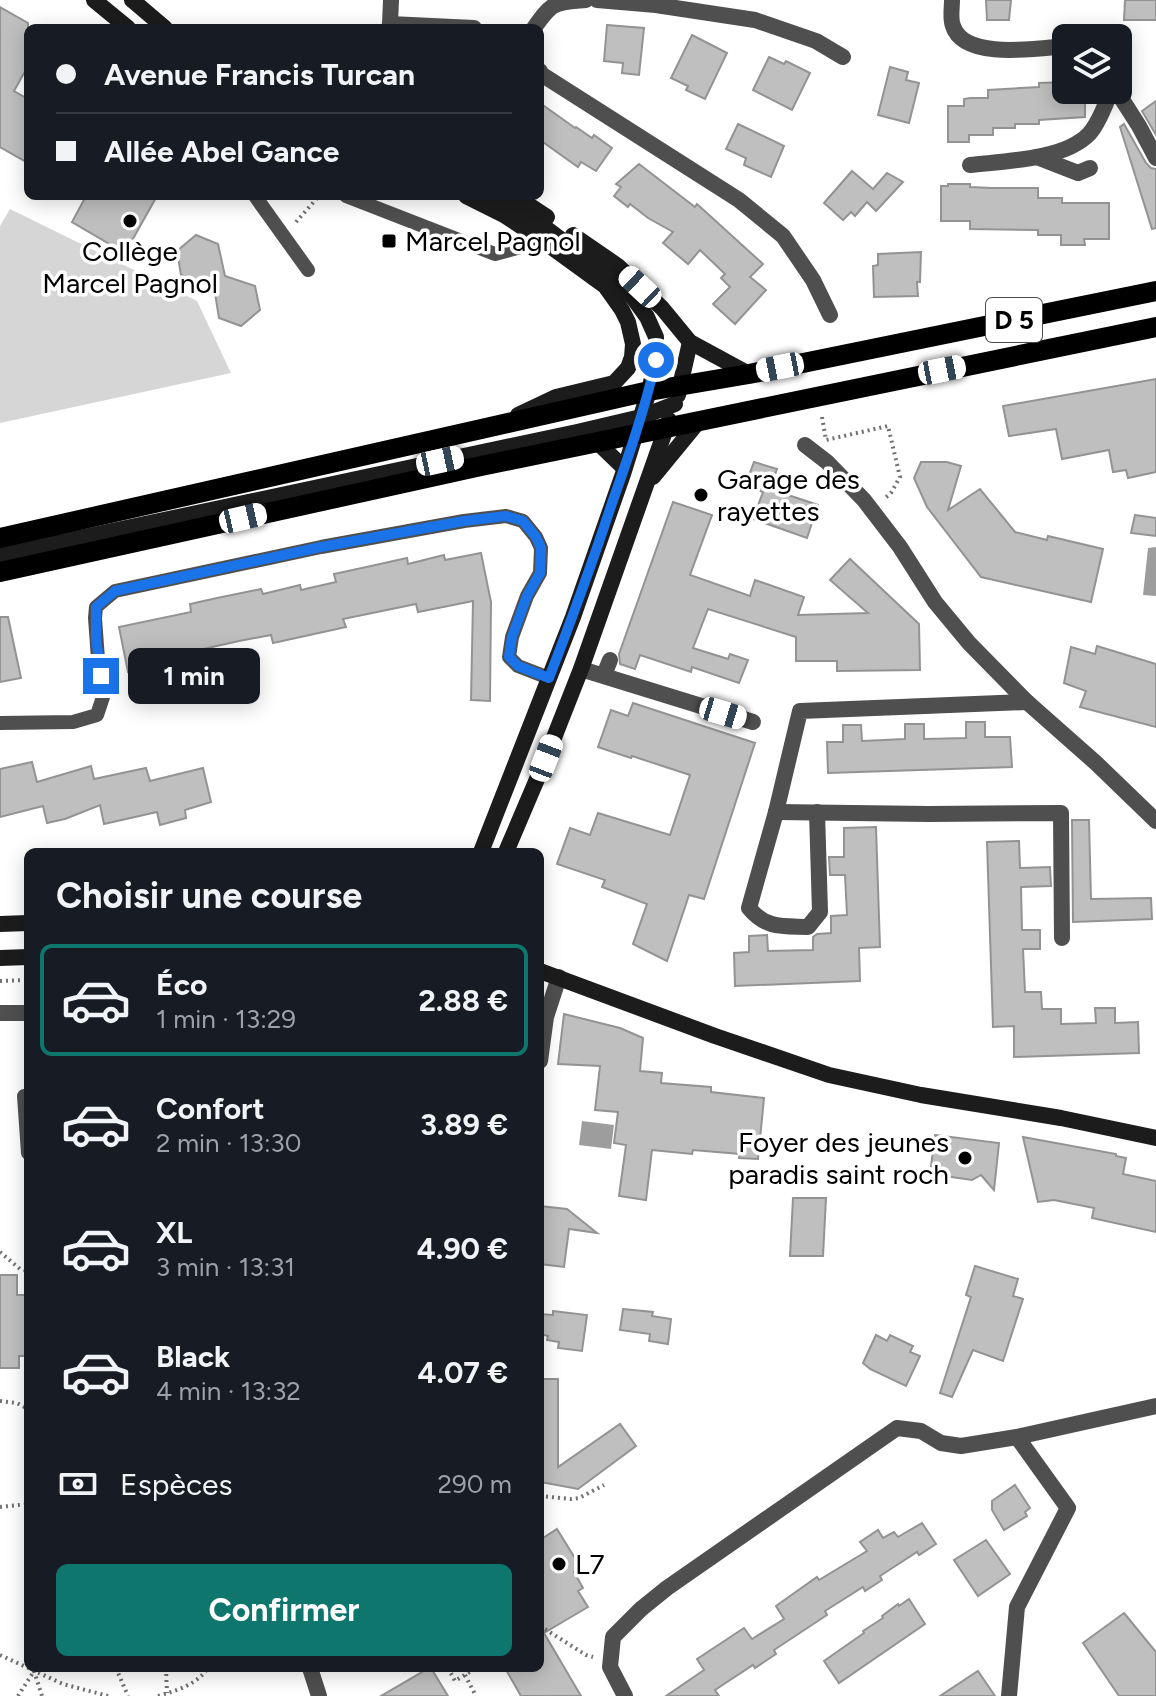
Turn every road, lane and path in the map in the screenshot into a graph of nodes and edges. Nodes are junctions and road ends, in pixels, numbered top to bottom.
1 (94, 0) edge
2 (132, 0) edge
3 (391, 0) edge
4 (586, 0) edge
5 (597, 0) edge
6 (952, 0) edge
7 (123, 24) edge
8 (160, 24) edge
9 (390, 24) edge
10 (537, 24) edge
11 (1052, 47) edge
12 (843, 57) dead end
13 (544, 76) edge
14 (1106, 104) edge
15 (1124, 104) edge
16 (1037, 157) junction
17 (1156, 158) edge
18 (970, 165) dead end
19 (1090, 168) dead end
20 (258, 200) edge
21 (316, 200) edge
22 (356, 200) edge
23 (474, 200) edge
24 (498, 200) edge
25 (521, 200) edge
26 (284, 236) junction
27 (543, 241) junction
28 (308, 270) dead end
29 (1156, 291) edge
30 (830, 315) dead end
31 (1156, 327) edge
32 (690, 342) junction
33 (872, 348) junction
34 (749, 374) junction
35 (678, 394) junction
36 (819, 395) junction
37 (642, 412) junction
38 (699, 421) junction
39 (496, 426) junction
40 (666, 428) junction
41 (597, 442) junction
42 (805, 445) dead end
43 (624, 468) junction
44 (644, 487) junction
45 (871, 509) junction
46 (0, 538) edge
47 (0, 555) edge
48 (0, 572) edge
49 (581, 669) junction
50 (549, 678) junction
51 (1027, 702) junction
52 (753, 722) dead end
53 (0, 723) edge
54 (776, 812) junction
55 (817, 812) junction
56 (1156, 821) edge
57 (483, 848) edge
58 (508, 848) edge
59 (24, 923) edge
60 (0, 924) edge
61 (1062, 938) dead end
62 (24, 957) edge
63 (0, 958) edge
64 (544, 972) edge
65 (559, 977) junction
66 (24, 980) edge
67 (0, 981) edge
68 (0, 1013) edge
69 (24, 1013) edge
70 (544, 1032) edge
71 (1156, 1138) edge
72 (0, 1252) edge
73 (24, 1270) edge
74 (0, 1401) edge
75 (1156, 1406) edge
76 (24, 1407) edge
77 (1017, 1437) junction
78 (604, 1485) dead end
79 (544, 1496) edge
80 (24, 1504) edge
81 (0, 1507) edge
82 (544, 1629) edge
83 (0, 1655) edge
84 (610, 1662) junction
85 (24, 1665) edge
86 (33, 1672) edge
87 (36, 1672) edge
88 (41, 1672) edge
89 (118, 1672) edge
90 (166, 1672) edge
91 (205, 1672) edge
92 (311, 1672) edge
93 (450, 1672) edge
94 (470, 1672) edge
95 (465, 1675) junction
96 (167, 1693) junction
97 (18, 1696) edge
98 (42, 1696) edge
99 (108, 1696) edge
100 (128, 1696) edge
101 (158, 1696) edge
102 (319, 1696) edge
103 (476, 1696) edge
104 (625, 1696) edge
105 (1009, 1696) edge

1 - 7 main road
2 - 8 main road
3 - 9 street
4 - 10 street
5 - 12 street
6 - 11 street
13 - 30 street
14 - 16 street
15 - 17 street
16 - 18 street
16 - 19 street
20 - 26 lane
21 - 26 path
22 - 27 lane
23 - 27 main road
24 - 37 main road
25 - 32 main road
26 - 28 lane
27 - 39 main road
29 - 33 main road, D 5
31 - 36 main road, D 5
32 - 34 main road
32 - 35 main road
33 - 34 main road, D 5
33 - 35 main road
34 - 35 main road, D 5
35 - 37 main road, D 5
35 - 40 main road
36 - 38 main road, D 5
36 - 45 path
37 - 39 main road, D 5
37 - 40 main road, D 5
37 - 41 main road, D 5
37 - 43 main road
37 - 47 main road
38 - 40 main road, D 5
38 - 44 main road
39 - 46 main road, D 5
40 - 44 main road
41 - 43 main road
41 - 48 main road, D 5
42 - 45 street
43 - 50 main road
44 - 49 main road
45 - 51 street
49 - 52 street
49 - 58 main road
50 - 53 lane
50 - 57 main road
51 - 54 street
51 - 56 street
54 - 55 street
54 - 55 street
55 - 61 street
59 - 60 main road
62 - 63 main road
64 - 65 main road
65 - 70 street
65 - 71 main road
66 - 67 path
68 - 69 street
72 - 73 path
74 - 76 path
75 - 77 street
77 - 84 street
77 - 105 street
78 - 79 path
80 - 81 path
82 - 84 path
83 - 85 path
84 - 104 street
86 - 97 path
87 - 98 path
88 - 99 path
89 - 100 path
90 - 96 path
91 - 96 path
92 - 102 street
93 - 95 path
94 - 95 path
95 - 103 path
96 - 101 path

